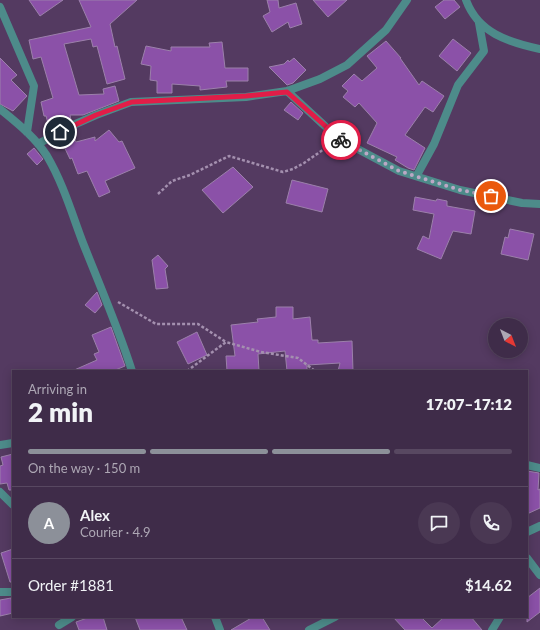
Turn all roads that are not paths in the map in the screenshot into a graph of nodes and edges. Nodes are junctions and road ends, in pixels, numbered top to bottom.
1 (407, 0) edge
2 (466, 0) edge
3 (0, 7) edge
4 (479, 24) junction
5 (540, 49) edge
6 (287, 92) junction
7 (0, 109) edge
8 (27, 132) junction
9 (38, 144) junction
10 (417, 176) junction
11 (540, 204) edge
12 (132, 370) edge
13 (12, 443) edge
14 (0, 445) edge
15 (528, 465) edge
16 (540, 468) edge
17 (0, 492) edge
18 (12, 504) edge
19 (540, 526) edge
20 (528, 532) edge
21 (528, 559) edge
22 (540, 576) edge
23 (7, 592) edge
24 (0, 596) edge
25 (70, 618) edge
26 (216, 618) edge
27 (333, 618) edge
28 (499, 618) edge
29 (59, 624) edge
30 (220, 630) edge
31 (309, 630) edge
32 (492, 630) edge

1 - 6 street
2 - 4 street
3 - 8 street
4 - 5 street
4 - 10 street
6 - 9 street
6 - 10 street
7 - 8 street
8 - 9 street
9 - 12 street
10 - 11 street
13 - 14 street
15 - 16 street
17 - 18 street
19 - 20 street
21 - 22 street
23 - 24 street
25 - 29 street
26 - 30 street
27 - 31 street
28 - 32 street

